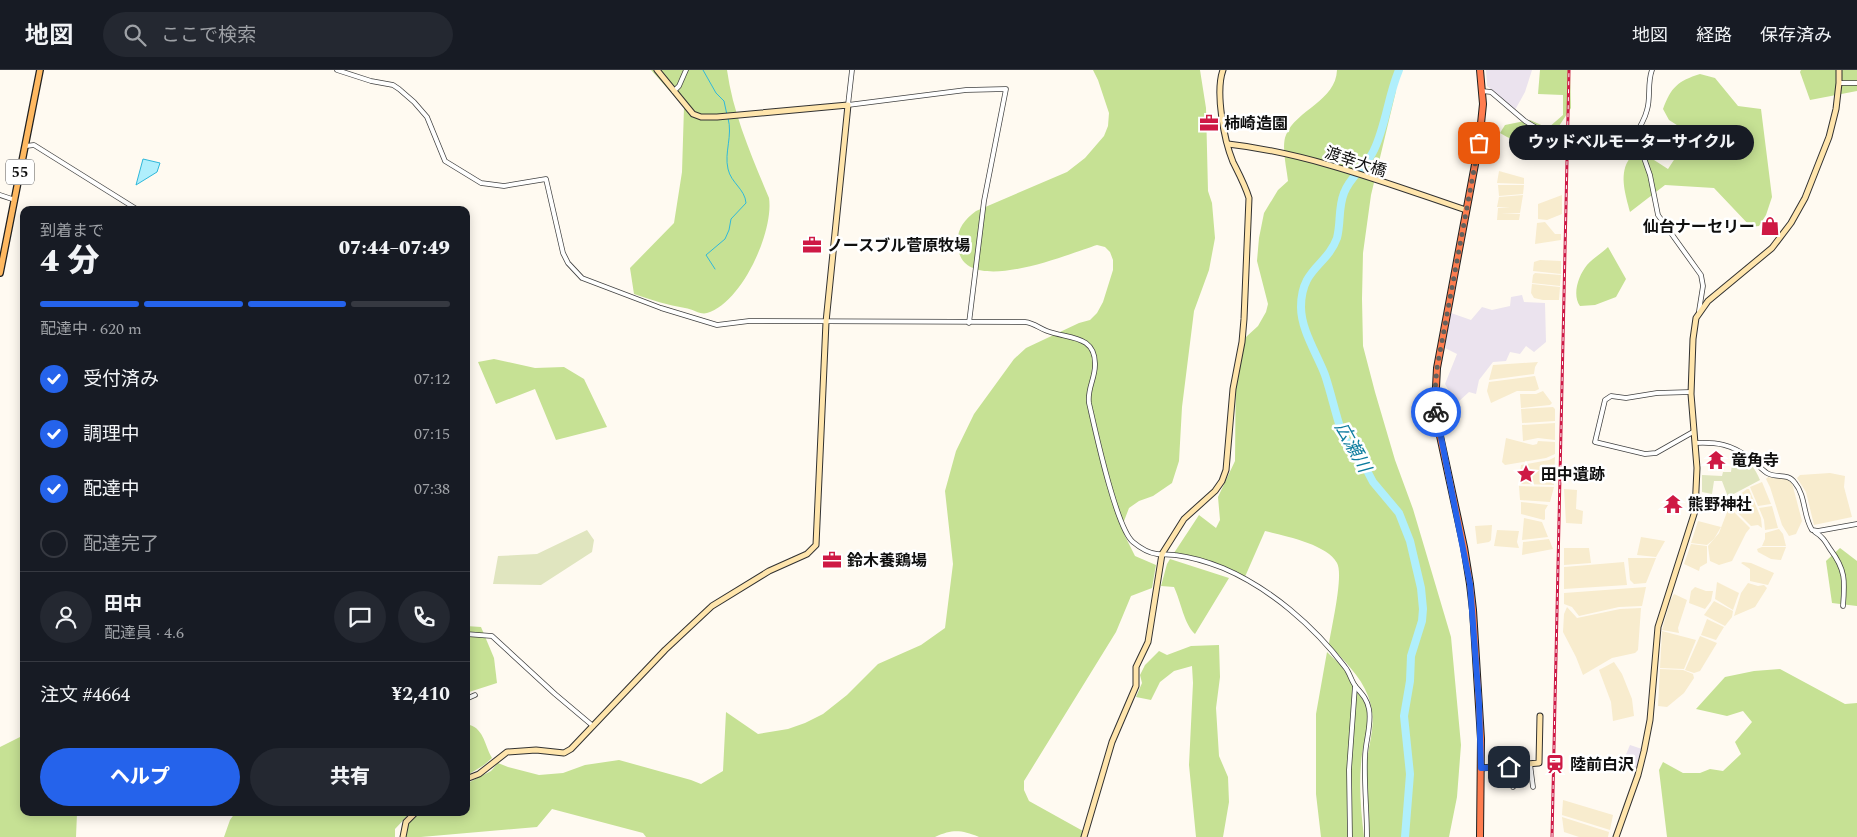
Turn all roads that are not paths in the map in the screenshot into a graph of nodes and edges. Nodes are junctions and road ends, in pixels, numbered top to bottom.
1 (40, 70) edge
2 (337, 70) edge
3 (657, 70) edge
4 (686, 70) edge
5 (852, 70) edge
6 (1223, 70) edge
7 (1480, 70) edge
8 (1652, 70) edge
9 (1839, 70) edge
10 (1840, 83) junction
11 (1857, 83) edge
12 (674, 91) junction
13 (1482, 91) junction
14 (848, 105) junction
15 (1228, 144) junction
16 (26, 146) junction
17 (1628, 146) junction
18 (0, 195) edge
19 (15, 200) junction
20 (132, 206) edge
21 (1466, 210) junction
22 (0, 273) edge
23 (1699, 311) junction
24 (826, 322) junction
25 (968, 323) junction
26 (1691, 392) junction
27 (1693, 432) junction
28 (1695, 443) junction
29 (1857, 524) edge
30 (1812, 530) junction
31 (1162, 554) junction
32 (1843, 606) dead end
33 (470, 634) edge
34 (1355, 686) junction
35 (475, 695) dead end
36 (470, 697) edge
37 (1540, 716) dead end
38 (593, 726) junction
39 (1530, 764) junction
40 (1509, 767) junction
41 (1481, 768) junction
42 (470, 777) edge
43 (1513, 787) dead end
44 (1533, 787) dead end
45 (412, 816) edge
46 (403, 837) edge
47 (1084, 837) edge
48 (1350, 837) edge
49 (1367, 837) edge
50 (1480, 837) edge
51 (1616, 837) edge

1 - 16 main road, 55
2 - 24 street
3 - 12 street
4 - 12 street
5 - 14 street
6 - 15 street
7 - 13 highway
8 - 17 street
9 - 10 street
10 - 11 street
10 - 23 street
12 - 14 street
13 - 17 street
13 - 21 highway
14 - 24 street
14 - 25 street
15 - 21 street, 渡幸大橋
15 - 31 street
16 - 19 main road, 55
16 - 20 street
17 - 23 street
18 - 19 street
19 - 22 main road, 55
21 - 41 highway
23 - 26 street
24 - 25 street
24 - 38 street
25 - 31 street
26 - 27 street
26 - 27 street
27 - 28 street
28 - 30 street
28 - 51 street
29 - 30 street
30 - 32 street
31 - 34 street
31 - 47 street
33 - 38 street
34 - 48 street
34 - 49 street
35 - 36 street
37 - 39 street
38 - 42 street
39 - 40 street
39 - 44 street
40 - 41 street
40 - 43 street
41 - 50 highway
45 - 46 street

